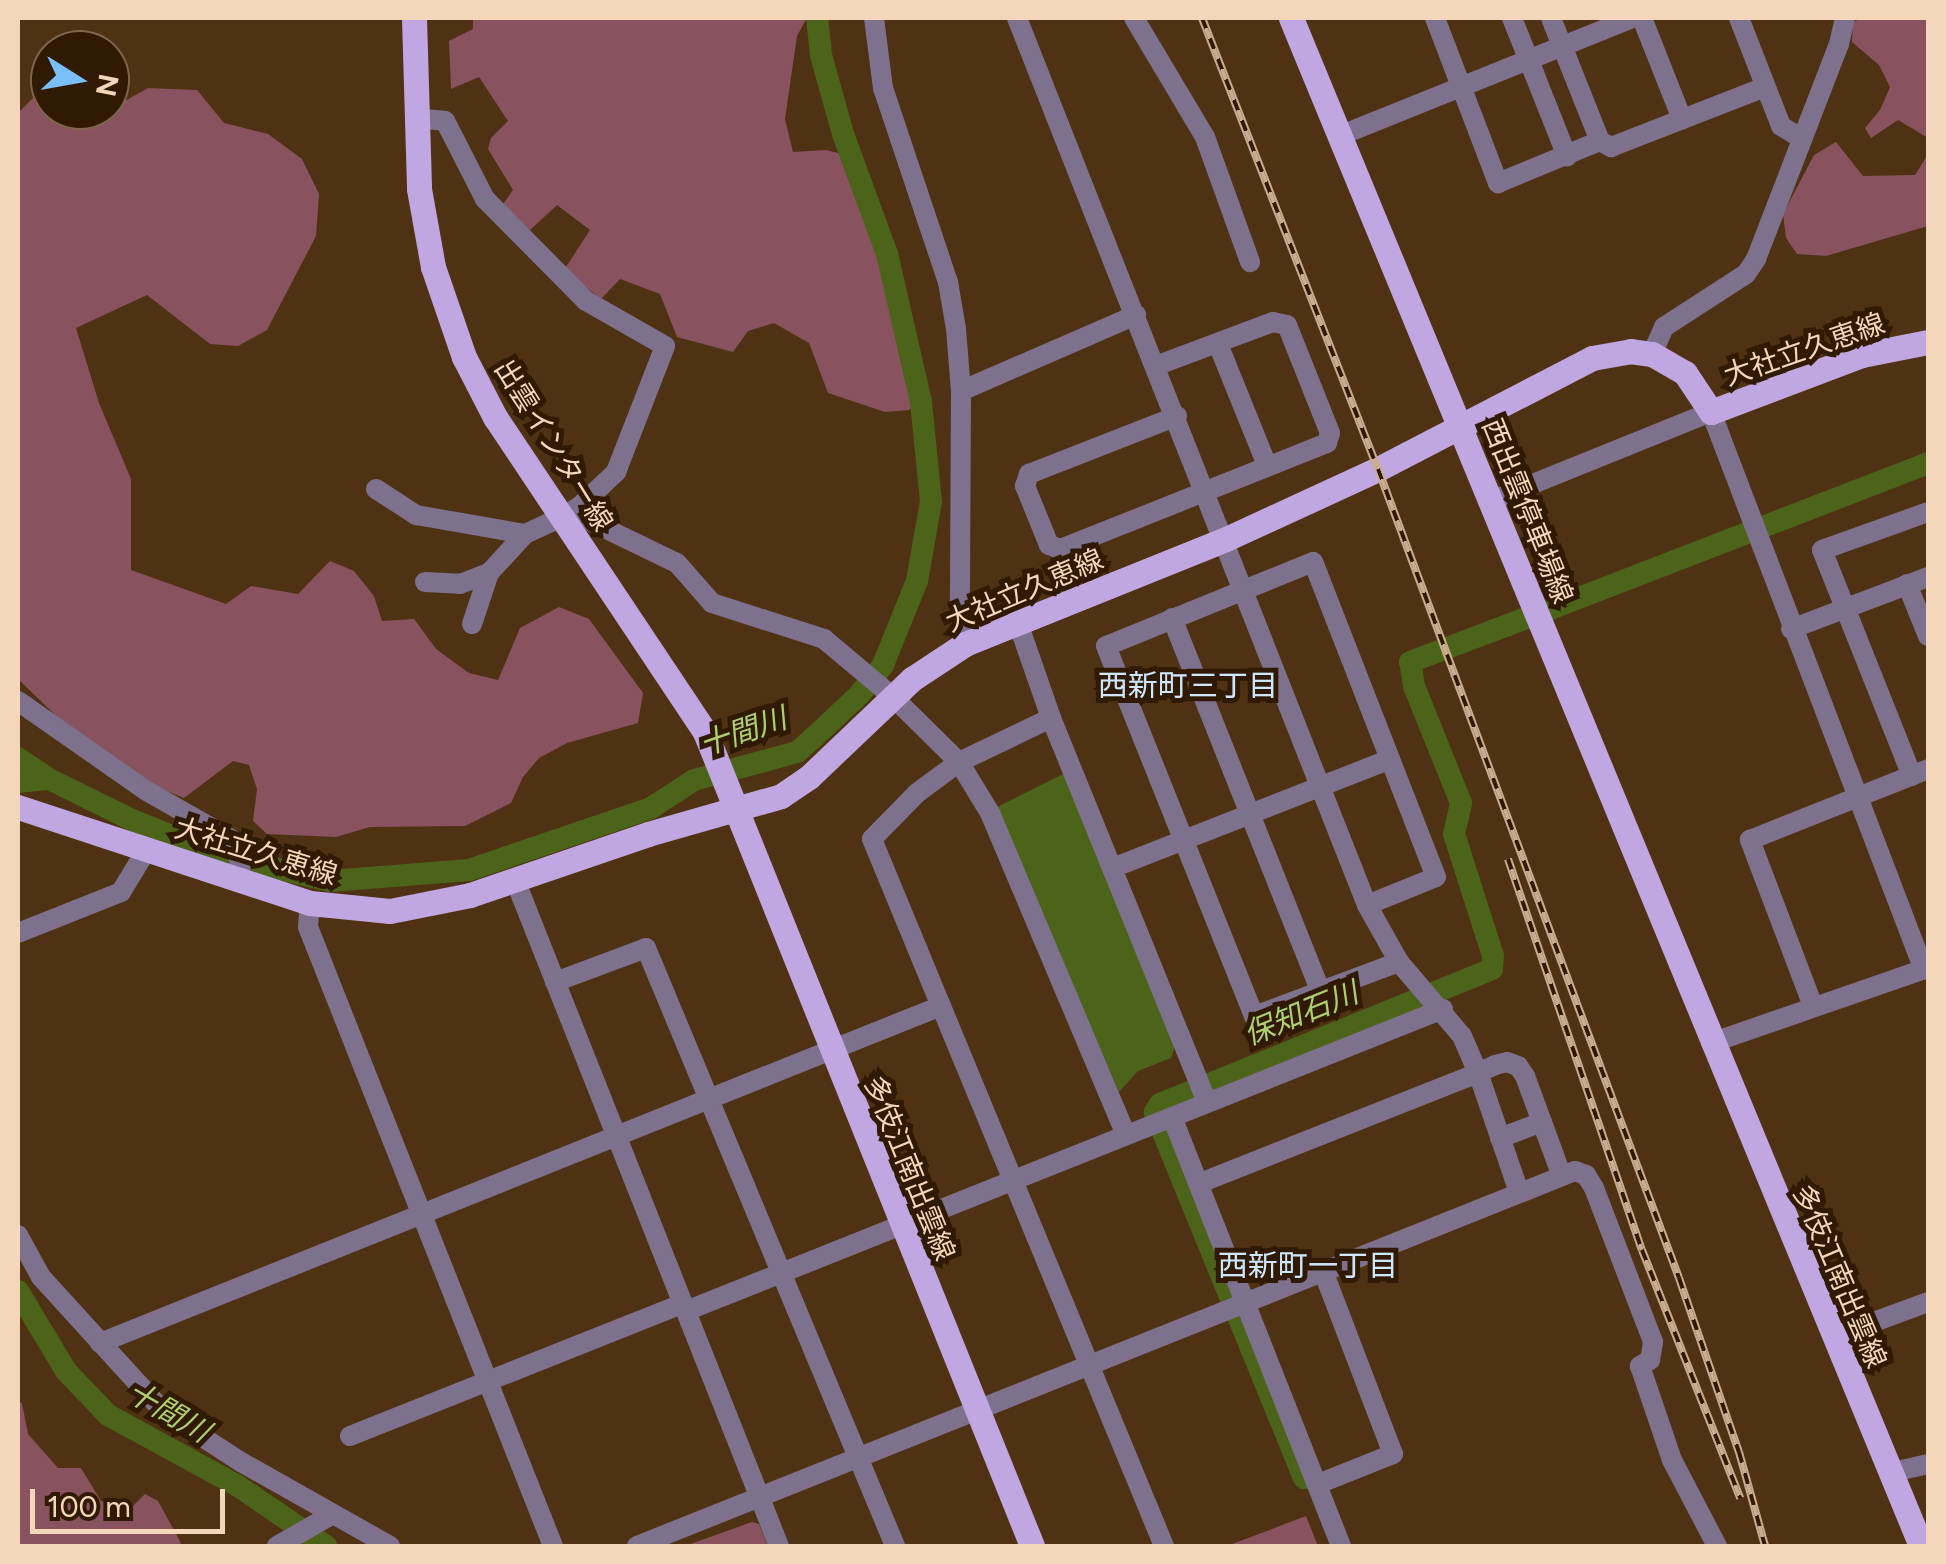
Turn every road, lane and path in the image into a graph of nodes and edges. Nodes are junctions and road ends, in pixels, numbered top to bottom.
1 (414, 18) edge
2 (874, 18) edge
3 (1017, 18) edge
4 (1134, 18) edge
5 (1291, 18) edge
6 (1435, 18) edge
7 (1512, 18) edge
8 (1551, 18) edge
9 (1633, 18) edge
10 (1642, 18) edge
11 (1738, 18) edge
12 (1845, 18) edge
13 (1562, 46) junction
14 (1528, 59) junction
15 (1463, 86) junction
16 (1765, 87) junction
17 (417, 118) junction
18 (1682, 119) junction
19 (1339, 136) junction
20 (1801, 138) junction
21 (1600, 142) junction
22 (1567, 156) junction
23 (1250, 262) dead end
24 (1136, 315) junction
25 (1928, 342) edge
26 (1218, 344) junction
27 (1652, 354) junction
28 (1158, 365) junction
29 (961, 391) junction
30 (1711, 412) junction
31 (1177, 416) junction
32 (1462, 426) junction
33 (1268, 465) junction
34 (376, 489) dead end
35 (1208, 491) junction
36 (1492, 500) junction
37 (571, 512) junction
38 (1928, 512) edge
39 (525, 534) junction
40 (1226, 539) junction
41 (489, 573) junction
42 (1928, 577) edge
43 (425, 582) dead end
44 (1907, 584) junction
45 (1242, 590) junction
46 (1845, 612) junction
47 (1172, 618) junction
48 (1018, 623) junction
49 (472, 624) dead end
50 (1792, 629) junction
51 (1928, 636) edge
52 (966, 644) junction
53 (893, 697) junction
54 (18, 701) edge
55 (1051, 718) junction
56 (1390, 758) junction
57 (959, 762) junction
58 (1920, 773) edge
59 (1319, 787) junction
60 (1858, 796) junction
61 (733, 797) junction
62 (18, 806) edge
63 (1250, 813) junction
64 (1181, 840) junction
65 (147, 849) junction
66 (1115, 866) junction
67 (241, 879) junction
68 (515, 880) junction
69 (310, 902) junction
70 (1367, 905) junction
71 (18, 933) edge
72 (1399, 962) junction
73 (1926, 969) edge
74 (555, 982) junction
75 (1320, 990) junction
76 (941, 1006) junction
77 (1813, 1006) junction
78 (1443, 1009) junction
79 (1708, 1036) junction
80 (830, 1049) junction
81 (1478, 1073) junction
82 (709, 1099) junction
83 (1208, 1102) junction
84 (1172, 1117) junction
85 (1542, 1122) junction
86 (1125, 1133) junction
87 (615, 1138) junction
88 (1500, 1138) junction
89 (1561, 1174) junction
90 (1015, 1181) junction
91 (1200, 1183) junction
92 (1519, 1192) junction
93 (422, 1212) junction
94 (901, 1224) junction
95 (18, 1236) edge
96 (1323, 1271) junction
97 (780, 1274) junction
98 (1248, 1302) junction
99 (1928, 1302) edge
100 (684, 1307) junction
101 (1833, 1337) junction
102 (100, 1343) junction
103 (1090, 1368) junction
104 (488, 1381) junction
105 (977, 1412) junction
106 (350, 1436) dead end
107 (857, 1459) junction
108 (1928, 1464) edge
109 (1889, 1473) junction
110 (1318, 1484) junction
111 (759, 1498) junction
112 (333, 1514) junction
113 (277, 1546) edge
114 (390, 1546) edge
115 (554, 1546) edge
116 (637, 1546) edge
117 (779, 1546) edge
118 (895, 1546) edge
119 (1032, 1546) edge
120 (1164, 1546) edge
121 (1342, 1546) edge
122 (1717, 1546) edge
123 (1921, 1546) edge

1 - 17 main road, 出雲インター線
2 - 29 street
3 - 24 street
4 - 23 street
5 - 19 main road, 西出雲停車場線
6 - 15 street
7 - 14 street
8 - 13 street
9 - 13 street
10 - 18 street
11 - 16 street
12 - 20 street
13 - 14 street
13 - 21 street
14 - 15 street
14 - 22 street
15 - 19 street
15 - 22 street
16 - 18 street
16 - 20 street
17 - 37 main road, 出雲インター線
17 - 37 street
18 - 21 street
19 - 32 main road, 西出雲停車場線
20 - 27 street
21 - 22 street
24 - 28 street
24 - 29 street
25 - 30 main road, 大社立久恵線
26 - 28 street
26 - 33 street
26 - 33 street
27 - 30 main road, 大社立久恵線
27 - 32 main road, 大社立久恵線
28 - 31 street
29 - 52 street
30 - 36 street
30 - 50 street
31 - 35 street
31 - 35 street
32 - 36 main road, 西出雲停車場線
32 - 40 main road, 大社立久恵線
33 - 35 street
34 - 39 street
35 - 40 street
36 - 79 main road, 西出雲停車場線
37 - 39 street
37 - 53 street
37 - 61 main road, 出雲インター線
38 - 46 street
39 - 41 street
40 - 45 street
40 - 48 main road, 大社立久恵線
41 - 43 street
41 - 49 street
42 - 44 street
44 - 46 street
44 - 51 street
45 - 47 street
45 - 56 street
45 - 59 street
46 - 50 street
46 - 58 street
47 - 63 street
47 - 64 street
48 - 52 main road, 大社立久恵線
48 - 55 street
50 - 60 street
52 - 53 main road, 大社立久恵線
53 - 57 street
53 - 61 main road, 大社立久恵線
54 - 67 street
55 - 57 street
55 - 66 street
56 - 59 street
56 - 70 street
57 - 76 street
57 - 86 street
58 - 60 street
59 - 63 street
59 - 70 street
60 - 73 street
60 - 77 street
61 - 68 main road, 大社立久恵線
61 - 80 main road, 多伎江南出雲線
62 - 65 main road, 大社立久恵線
63 - 64 street
63 - 75 street
64 - 66 street
64 - 75 street
65 - 67 main road, 大社立久恵線
65 - 71 street
66 - 83 street
67 - 69 main road, 大社立久恵線
68 - 69 main road, 大社立久恵線
68 - 74 street
69 - 93 street
70 - 72 street
72 - 75 street
72 - 78 street
73 - 77 street
74 - 82 street
74 - 87 street
76 - 80 street
76 - 90 street
77 - 79 street
78 - 81 street
78 - 83 street
79 - 101 main road, 多伎江南出雲線
80 - 82 street
80 - 94 main road, 多伎江南出雲線
81 - 85 street
81 - 88 street
81 - 91 street
82 - 87 street
82 - 97 street
83 - 84 street
84 - 86 street
84 - 91 street
85 - 88 street
85 - 89 street
86 - 90 street
87 - 93 street
87 - 100 street
88 - 92 street
89 - 92 street
89 - 122 street
90 - 94 street
90 - 103 street
91 - 98 street
92 - 96 street
93 - 102 street
93 - 104 street
94 - 97 street
94 - 105 main road, 多伎江南出雲線
95 - 102 street
96 - 98 street
96 - 110 street
97 - 100 street
97 - 107 street
98 - 103 street
98 - 110 street
99 - 101 street
100 - 104 street
100 - 111 street
101 - 109 main road, 多伎江南出雲線
102 - 112 street
103 - 105 street
103 - 120 street
104 - 106 street
104 - 115 street
105 - 107 street
105 - 119 main road, 多伎江南出雲線
107 - 111 street
107 - 118 street
108 - 109 street
109 - 123 main road, 多伎江南出雲線
110 - 121 street
111 - 116 street
111 - 117 street
112 - 113 street
112 - 114 street

